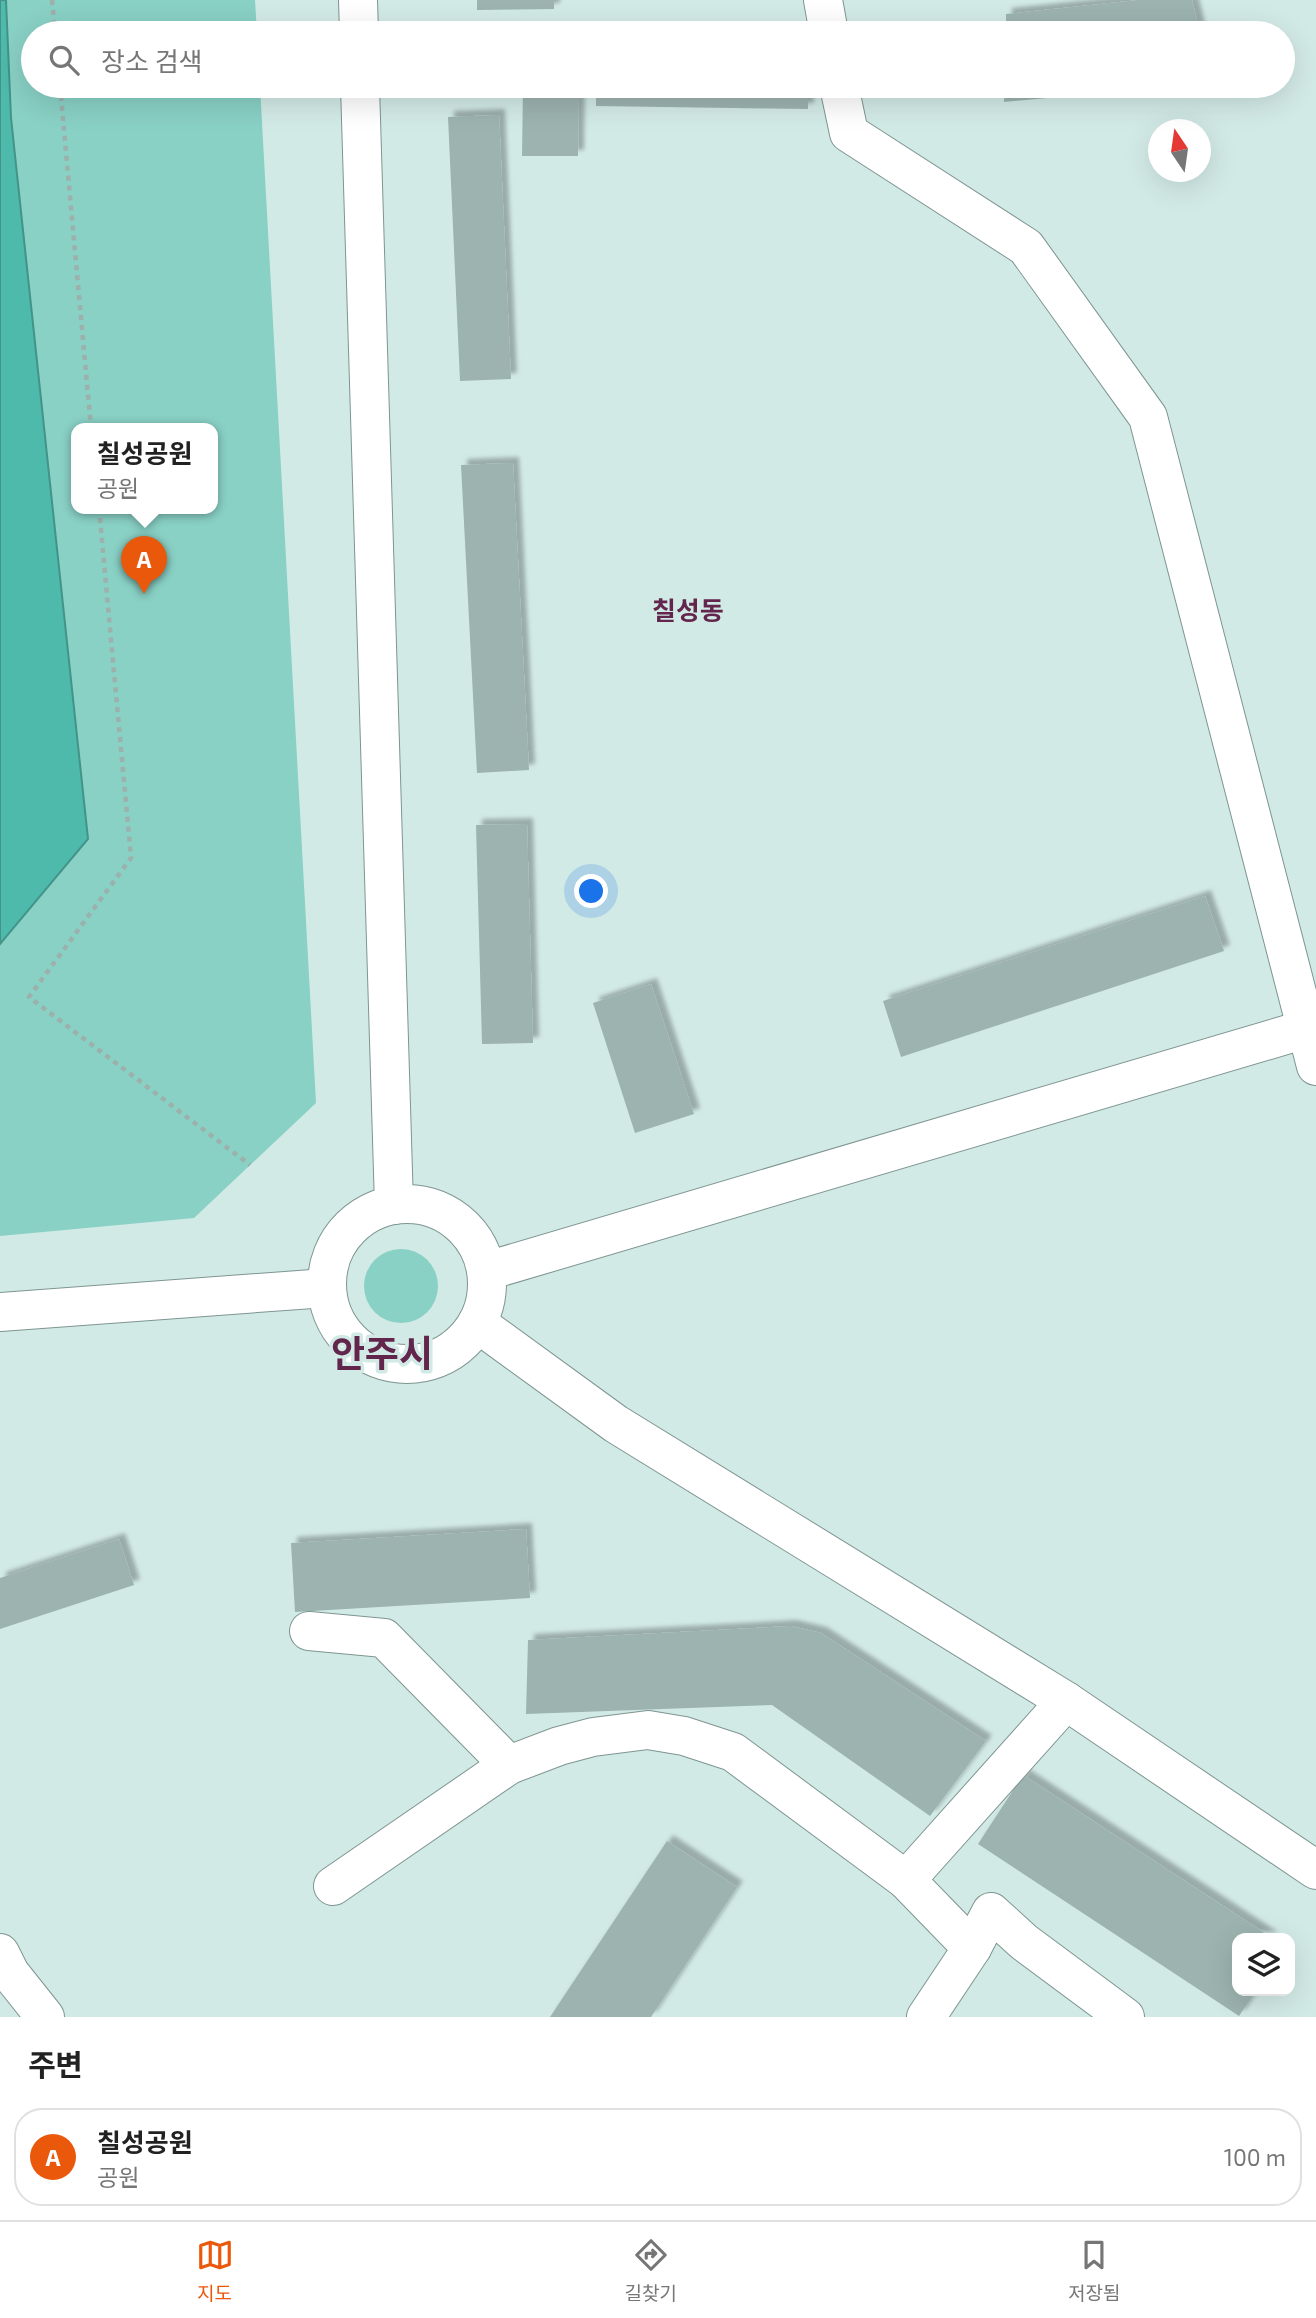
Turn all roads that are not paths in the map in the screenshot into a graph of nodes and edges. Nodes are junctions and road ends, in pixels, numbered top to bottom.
1 (358, 0) edge
2 (823, 0) edge
3 (359, 21) edge
4 (827, 21) edge
5 (360, 98) edge
6 (842, 98) edge
7 (1311, 1028) edge
8 (1316, 1066) edge
9 (394, 1205) junction
10 (486, 1271) junction
11 (326, 1288) junction
12 (0, 1312) edge
13 (477, 1323) junction
14 (309, 1631) dead end
15 (1066, 1701) junction
16 (509, 1765) junction
17 (1316, 1870) edge
18 (906, 1880) junction
19 (333, 1886) dead end
20 (972, 1948) junction
21 (0, 1953) edge
22 (45, 2017) edge
23 (926, 2017) edge
24 (1125, 2017) edge

1 - 3 main road
2 - 4 main road
5 - 9 main road
6 - 7 main road
7 - 8 main road
7 - 10 main road
9 - 10 main road
9 - 11 main road
10 - 13 main road
11 - 12 main road
11 - 13 main road
13 - 15 main road
14 - 16 main road
15 - 17 main road
15 - 18 main road
16 - 18 main road
16 - 19 main road
18 - 20 main road
20 - 23 main road
20 - 24 main road
21 - 22 main road

